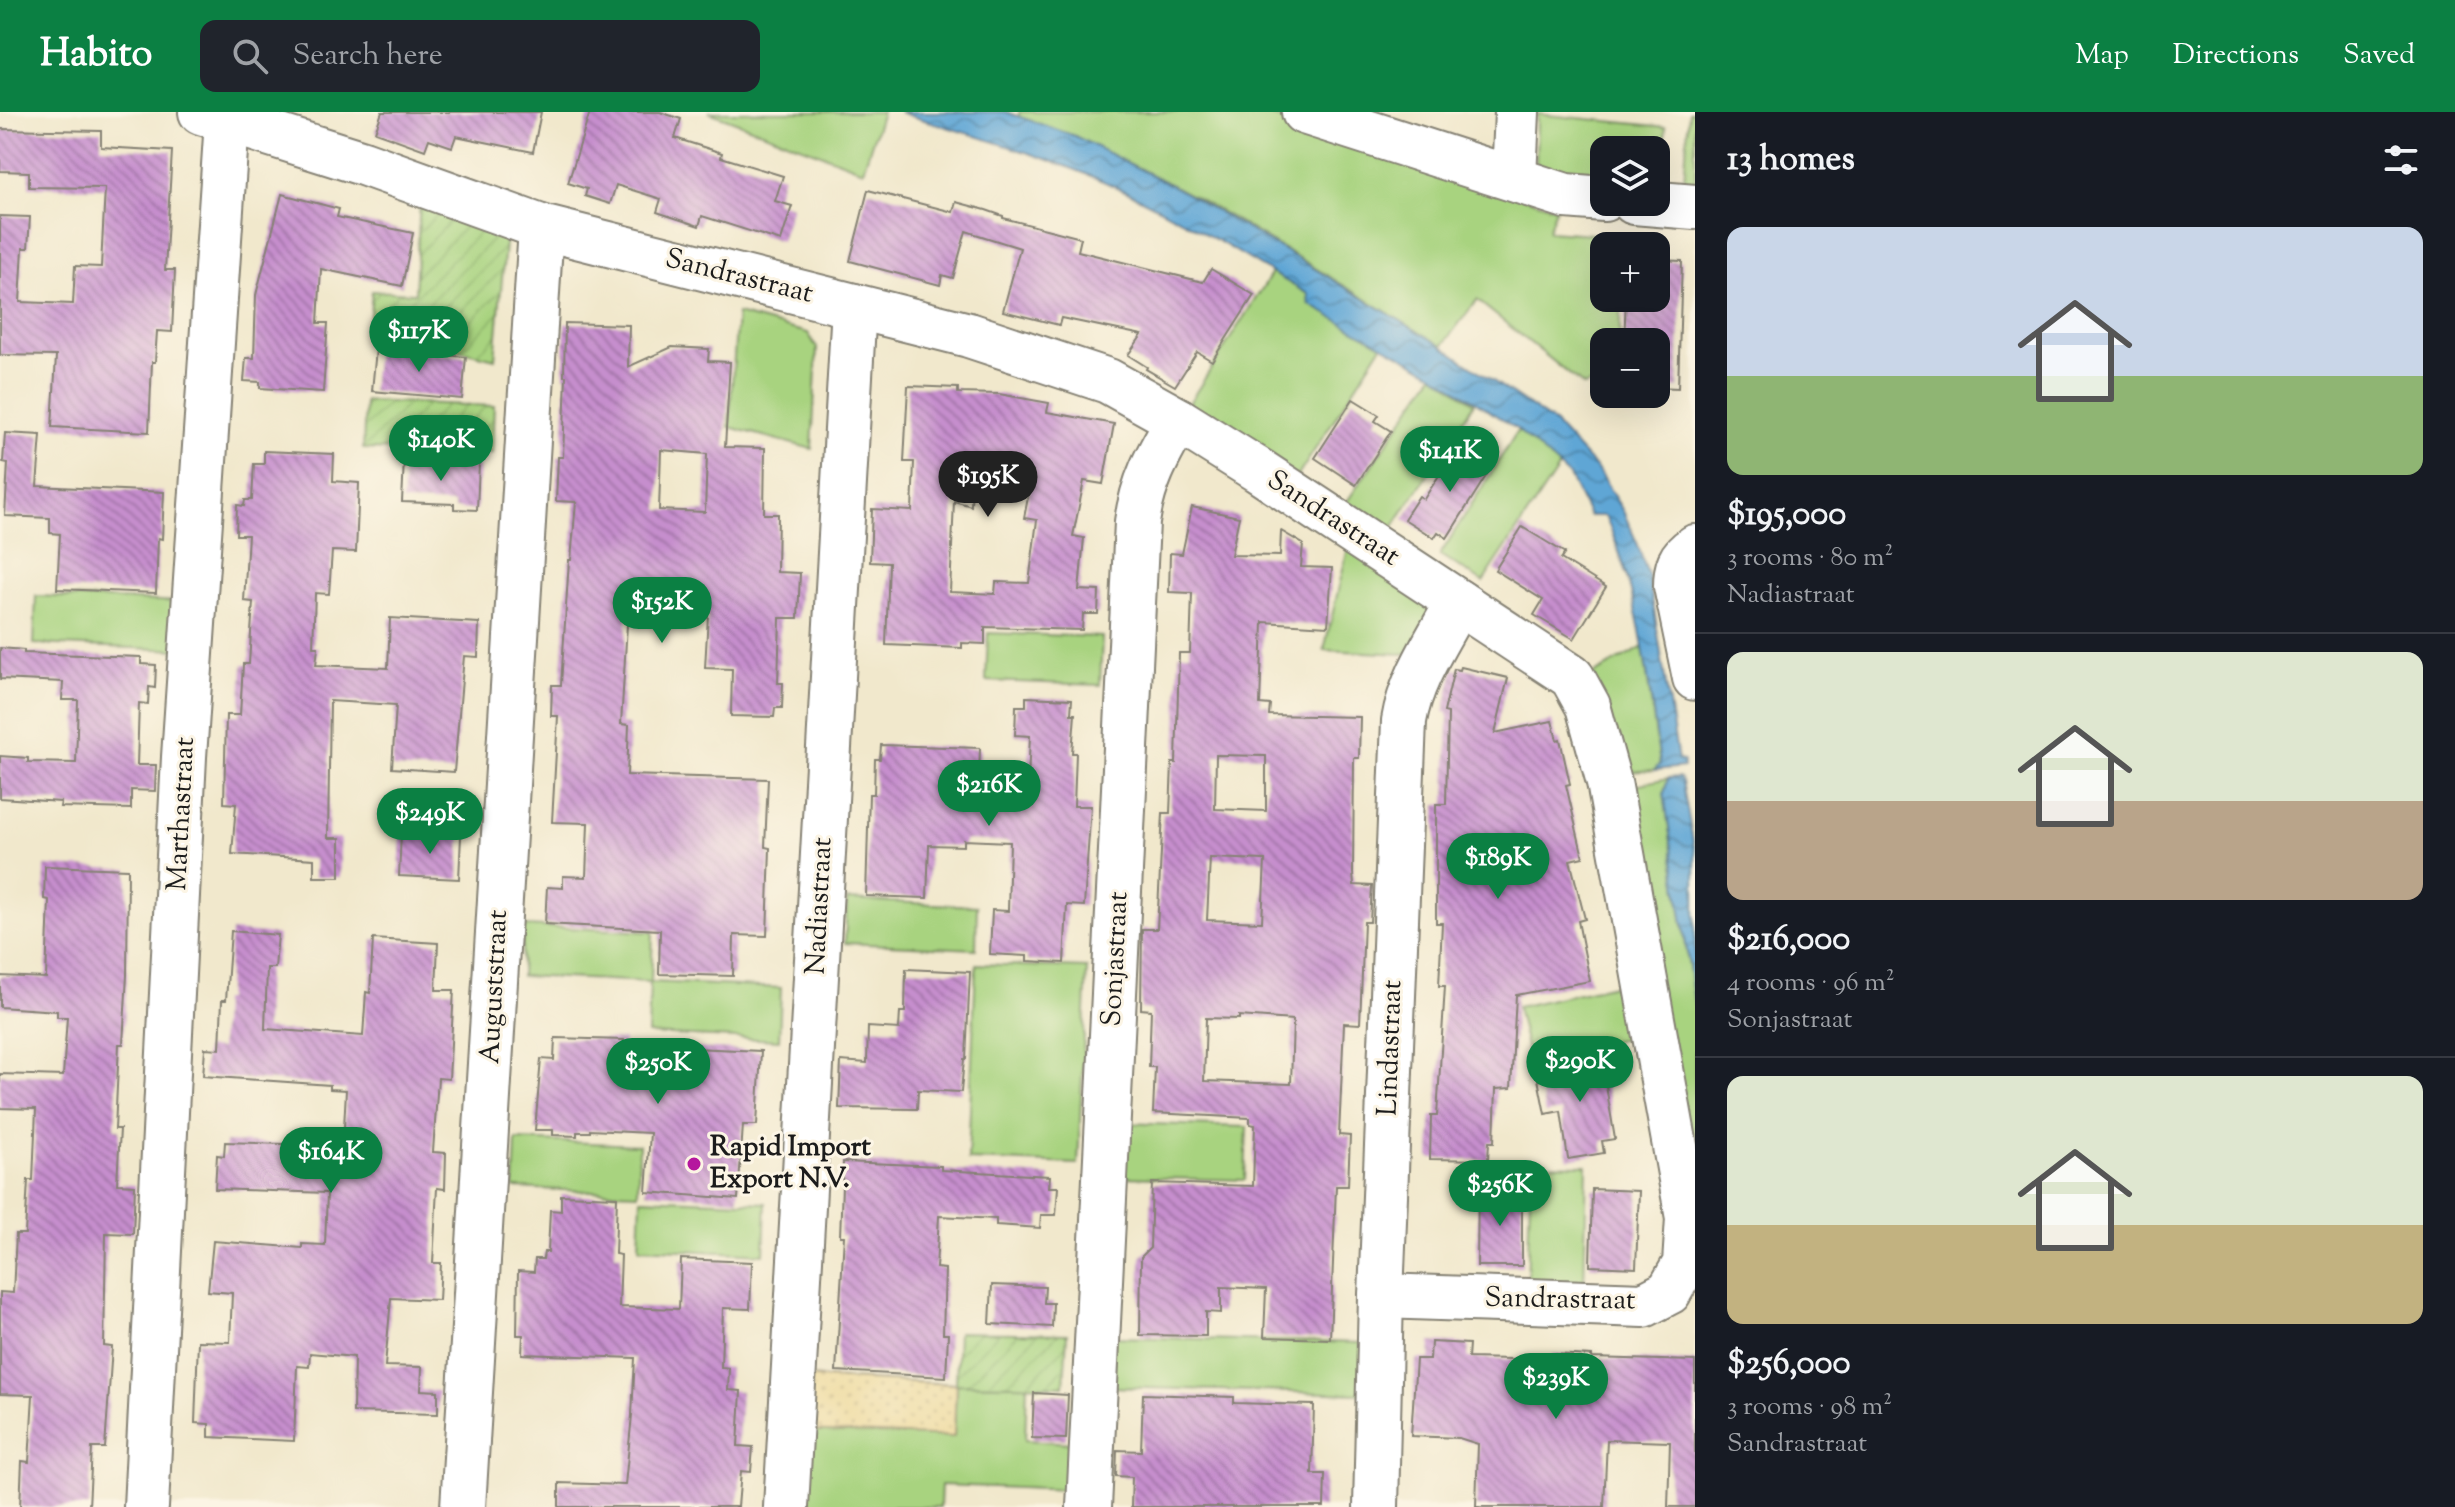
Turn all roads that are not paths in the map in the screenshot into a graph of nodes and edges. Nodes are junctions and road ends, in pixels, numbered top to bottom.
1 (1304, 112) edge
2 (1517, 112) edge
3 (214, 116) edge
4 (1514, 178) junction
5 (1590, 198) edge
6 (1670, 205) edge
7 (1695, 207) edge
8 (541, 227) junction
9 (854, 306) junction
10 (1178, 420) junction
11 (1695, 547) edge
12 (1458, 602) junction
13 (1695, 678) edge
14 (1381, 1296) junction
15 (146, 1507) edge
16 (463, 1507) edge
17 (786, 1507) edge
18 (1089, 1507) edge
19 (1376, 1507) edge

1 - 4 street
2 - 4 street
3 - 8 street, Sandrastraat
3 - 15 street, Marthastraat
4 - 5 street
6 - 7 street
8 - 9 street, Sandrastraat
8 - 16 street, Auguststraat
9 - 10 street, Sandrastraat
9 - 17 street, Nadiastraat
10 - 12 street, Sandrastraat
10 - 18 street, Sonjastraat
11 - 13 street
12 - 14 street, Lindastraat
12 - 14 street, Sandrastraat
14 - 19 street, Lindastraat

